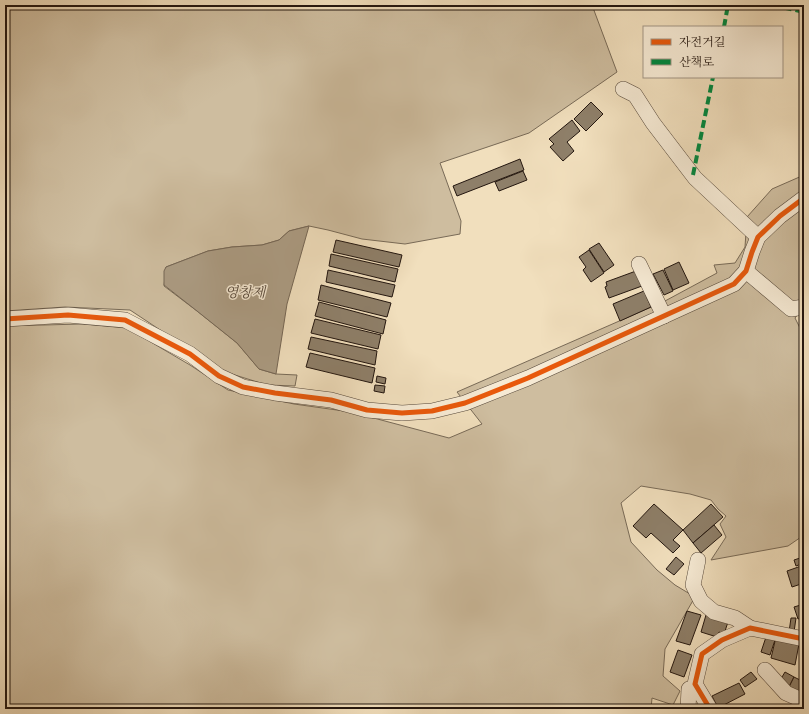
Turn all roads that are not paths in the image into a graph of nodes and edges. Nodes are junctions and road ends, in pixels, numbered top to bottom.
1 (623, 89) dead end
2 (804, 198) edge
3 (758, 237) junction
4 (639, 264) dead end
5 (746, 270) junction
6 (804, 307) edge
7 (664, 316) junction
8 (5, 319) edge
9 (698, 560) dead end
10 (750, 628) junction
11 (804, 639) edge
12 (765, 670) dead end
13 (697, 688) junction
14 (804, 701) edge
15 (688, 709) edge
16 (710, 709) edge

1 - 3 street
2 - 3 street
3 - 5 street
4 - 7 street
5 - 6 street
5 - 7 street
7 - 8 street
9 - 10 street
10 - 11 street
10 - 13 street
12 - 14 street
13 - 15 street
13 - 16 street

